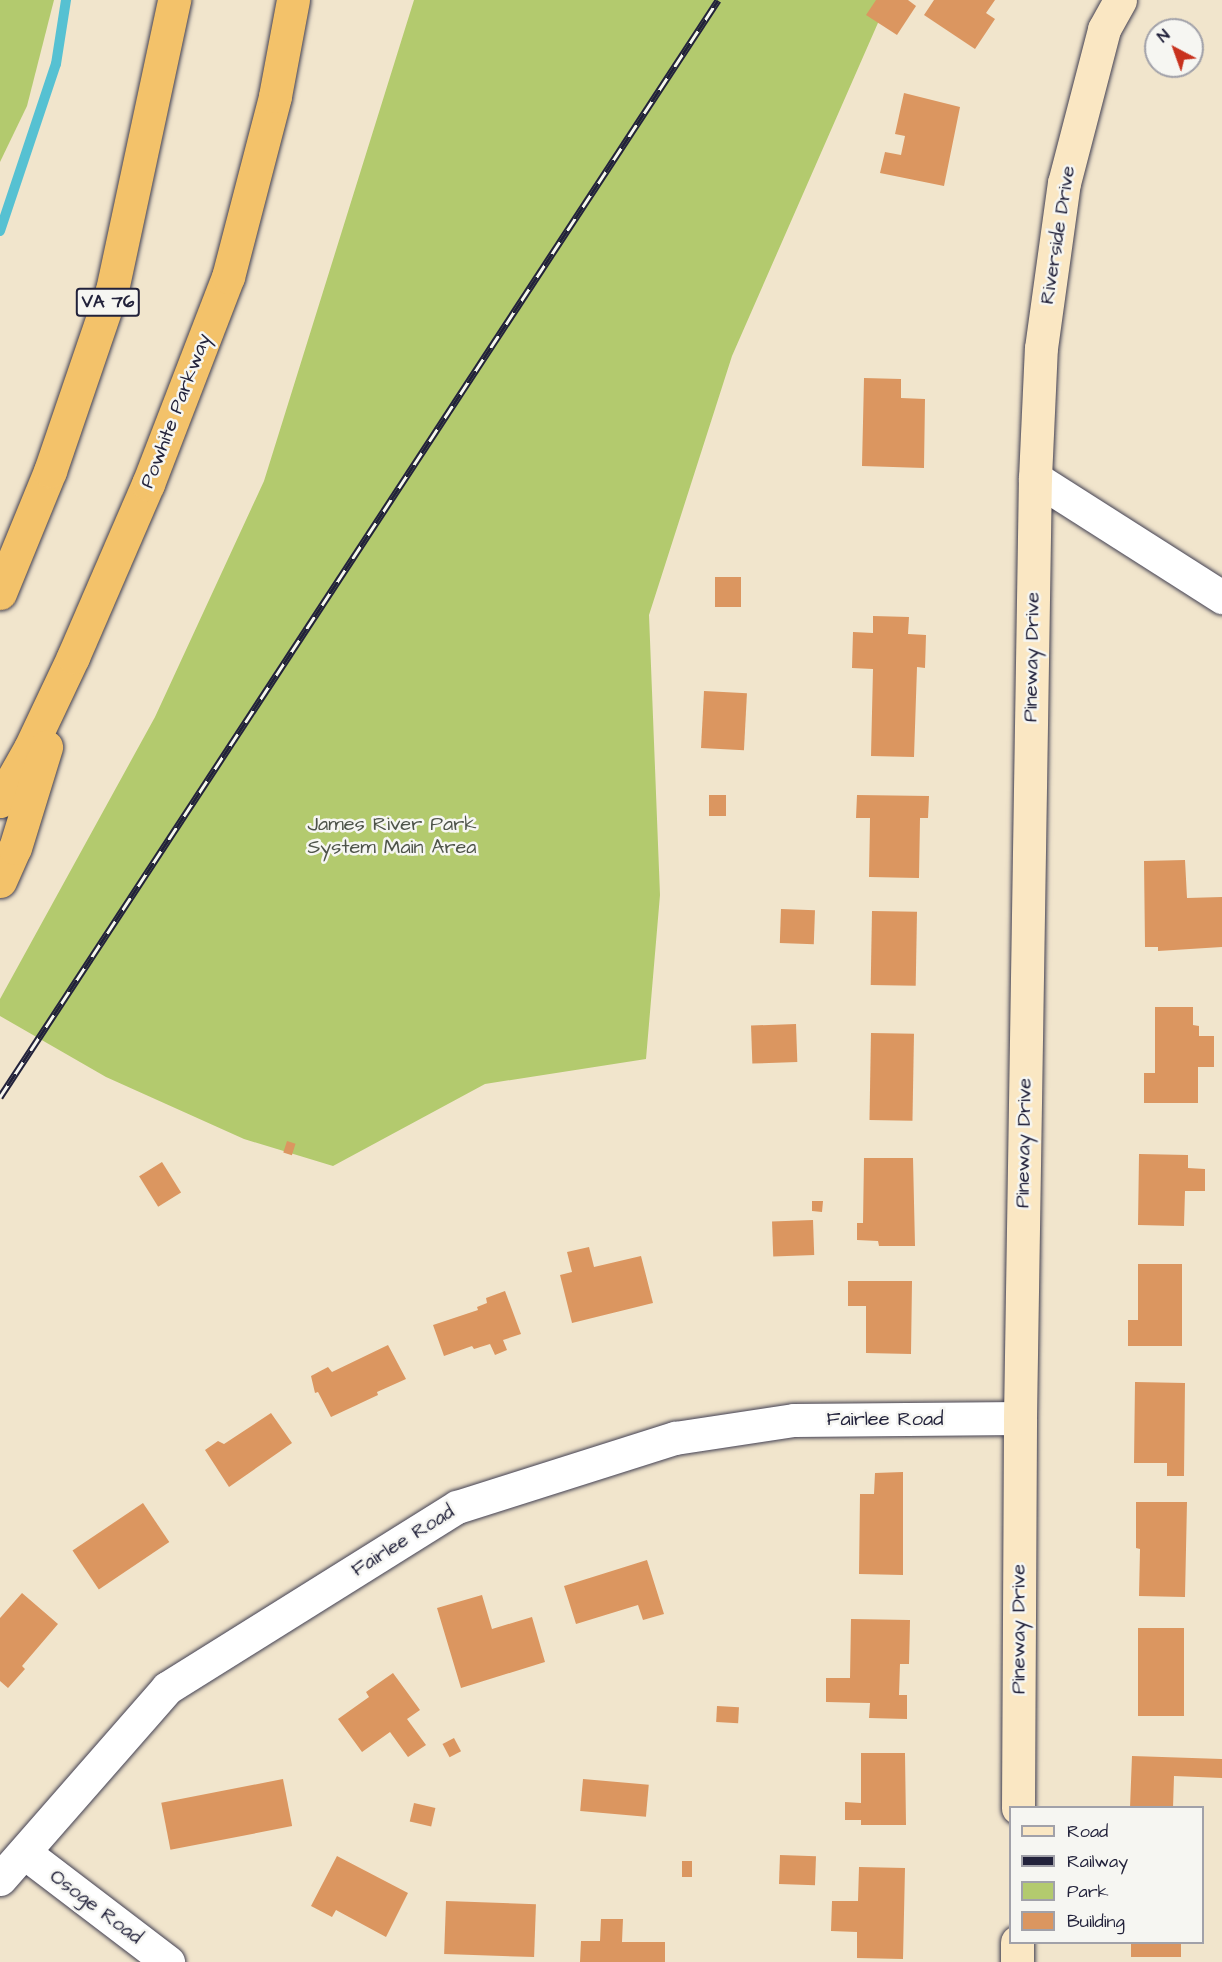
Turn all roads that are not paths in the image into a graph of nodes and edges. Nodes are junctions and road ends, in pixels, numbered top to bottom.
1 (174, 0) edge
2 (293, 0) edge
3 (1120, 0) edge
4 (1035, 478) junction
5 (0, 593) edge
6 (1222, 597) edge
7 (73, 657) junction
8 (0, 801) edge
9 (0, 881) edge
10 (1020, 1418) junction
11 (1018, 1806) edge
12 (25, 1853) junction
13 (0, 1879) edge
14 (1017, 1944) edge
15 (168, 1962) edge
16 (1017, 1962) edge

1 - 5 highway, VA 76
2 - 7 highway, Powhite Parkway
3 - 4 street, Riverside Drive
4 - 6 street
4 - 10 street, Pineway Drive
7 - 8 highway, Powhite Parkway
7 - 9 highway
10 - 11 street, Pineway Drive
10 - 12 street, Fairlee Road
12 - 13 street, Fairlee Road
12 - 15 street, Osoge Road
14 - 16 street

